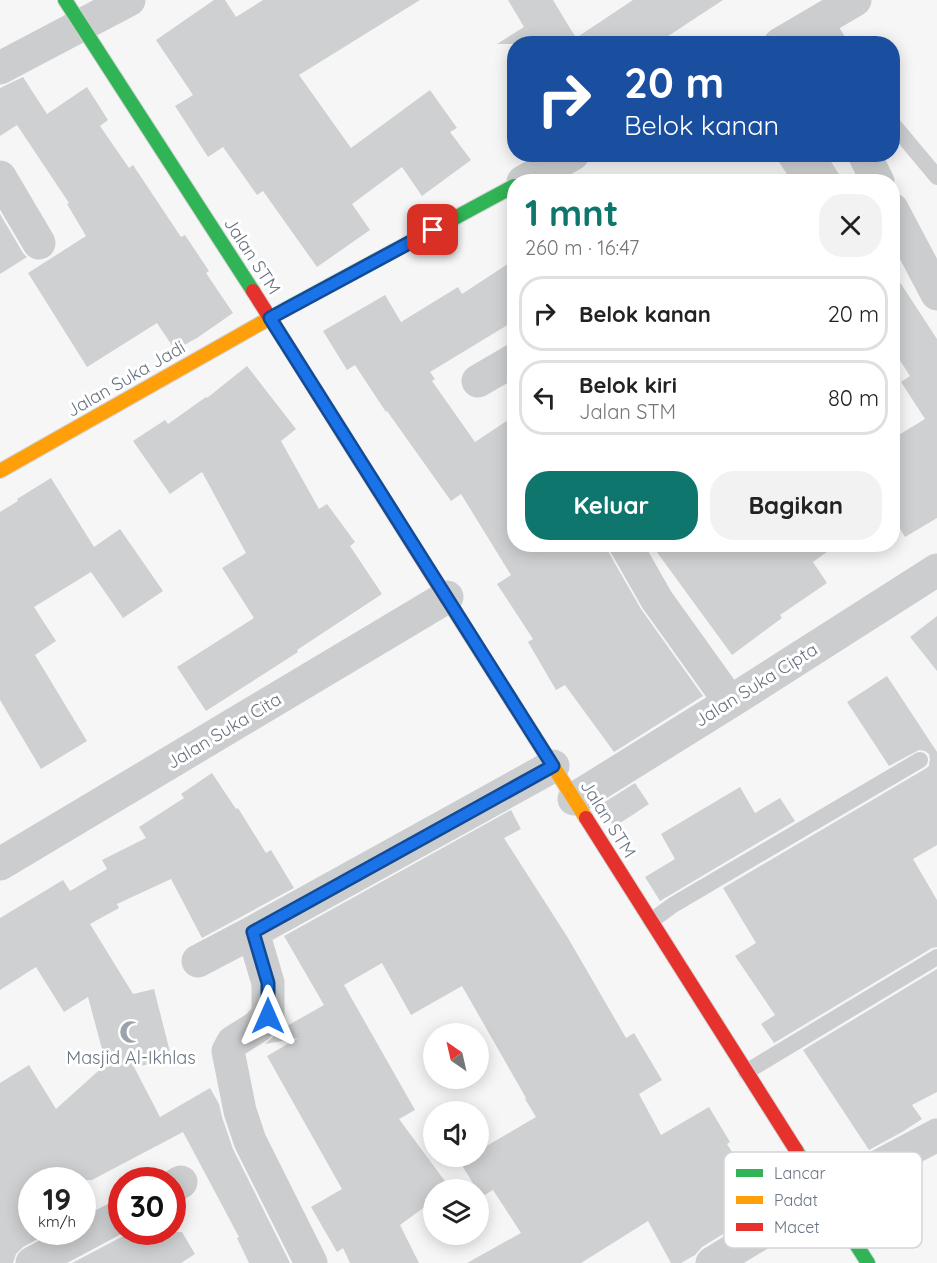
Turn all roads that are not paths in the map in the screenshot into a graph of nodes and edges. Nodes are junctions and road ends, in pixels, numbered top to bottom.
1 (129, 0) edge
2 (855, 0) edge
3 (74, 12) edge
4 (810, 36) edge
5 (0, 68) edge
6 (900, 133) edge
7 (559, 162) edge
8 (537, 174) edge
9 (0, 177) edge
10 (937, 177) edge
11 (507, 190) edge
12 (900, 224) edge
13 (39, 243) dead end
14 (937, 294) edge
15 (270, 318) junction
16 (507, 364) edge
17 (478, 381) dead end
18 (0, 471) edge
19 (630, 552) edge
20 (937, 570) edge
21 (447, 597) junction
22 (730, 702) junction
23 (920, 760) dead end
24 (553, 766) junction
25 (574, 800) junction
26 (0, 864) edge
27 (651, 921) junction
28 (253, 932) junction
29 (937, 957) edge
30 (198, 961) dead end
31 (746, 1072) junction
32 (937, 1135) edge
33 (797, 1152) edge
34 (905, 1152) edge
35 (108, 1222) edge
36 (737, 1248) edge
37 (858, 1248) edge
38 (32, 1263) edge
39 (311, 1263) edge
40 (712, 1263) edge
41 (868, 1263) edge

1 - 3 street
2 - 4 street
3 - 5 street
3 - 15 street, Jalan STM
6 - 10 lane
7 - 8 street
9 - 13 street
11 - 15 street, Jalan Suka Jadi
12 - 14 street
15 - 18 street, Jalan Suka Jadi
15 - 21 street, Jalan STM
16 - 17 street
19 - 22 street
20 - 22 street, Jalan Suka Cipta
21 - 24 street, Jalan STM
21 - 26 street, Jalan Suka Cita
22 - 25 street, Jalan Suka Cipta
23 - 27 lane
24 - 25 street, Jalan STM
24 - 28 street
25 - 27 street, Jalan STM
27 - 31 street, Jalan STM
28 - 30 street
28 - 39 street
29 - 31 lane
31 - 33 street, Jalan STM
32 - 34 street
35 - 38 street
36 - 40 street
37 - 41 street, Jalan STM

